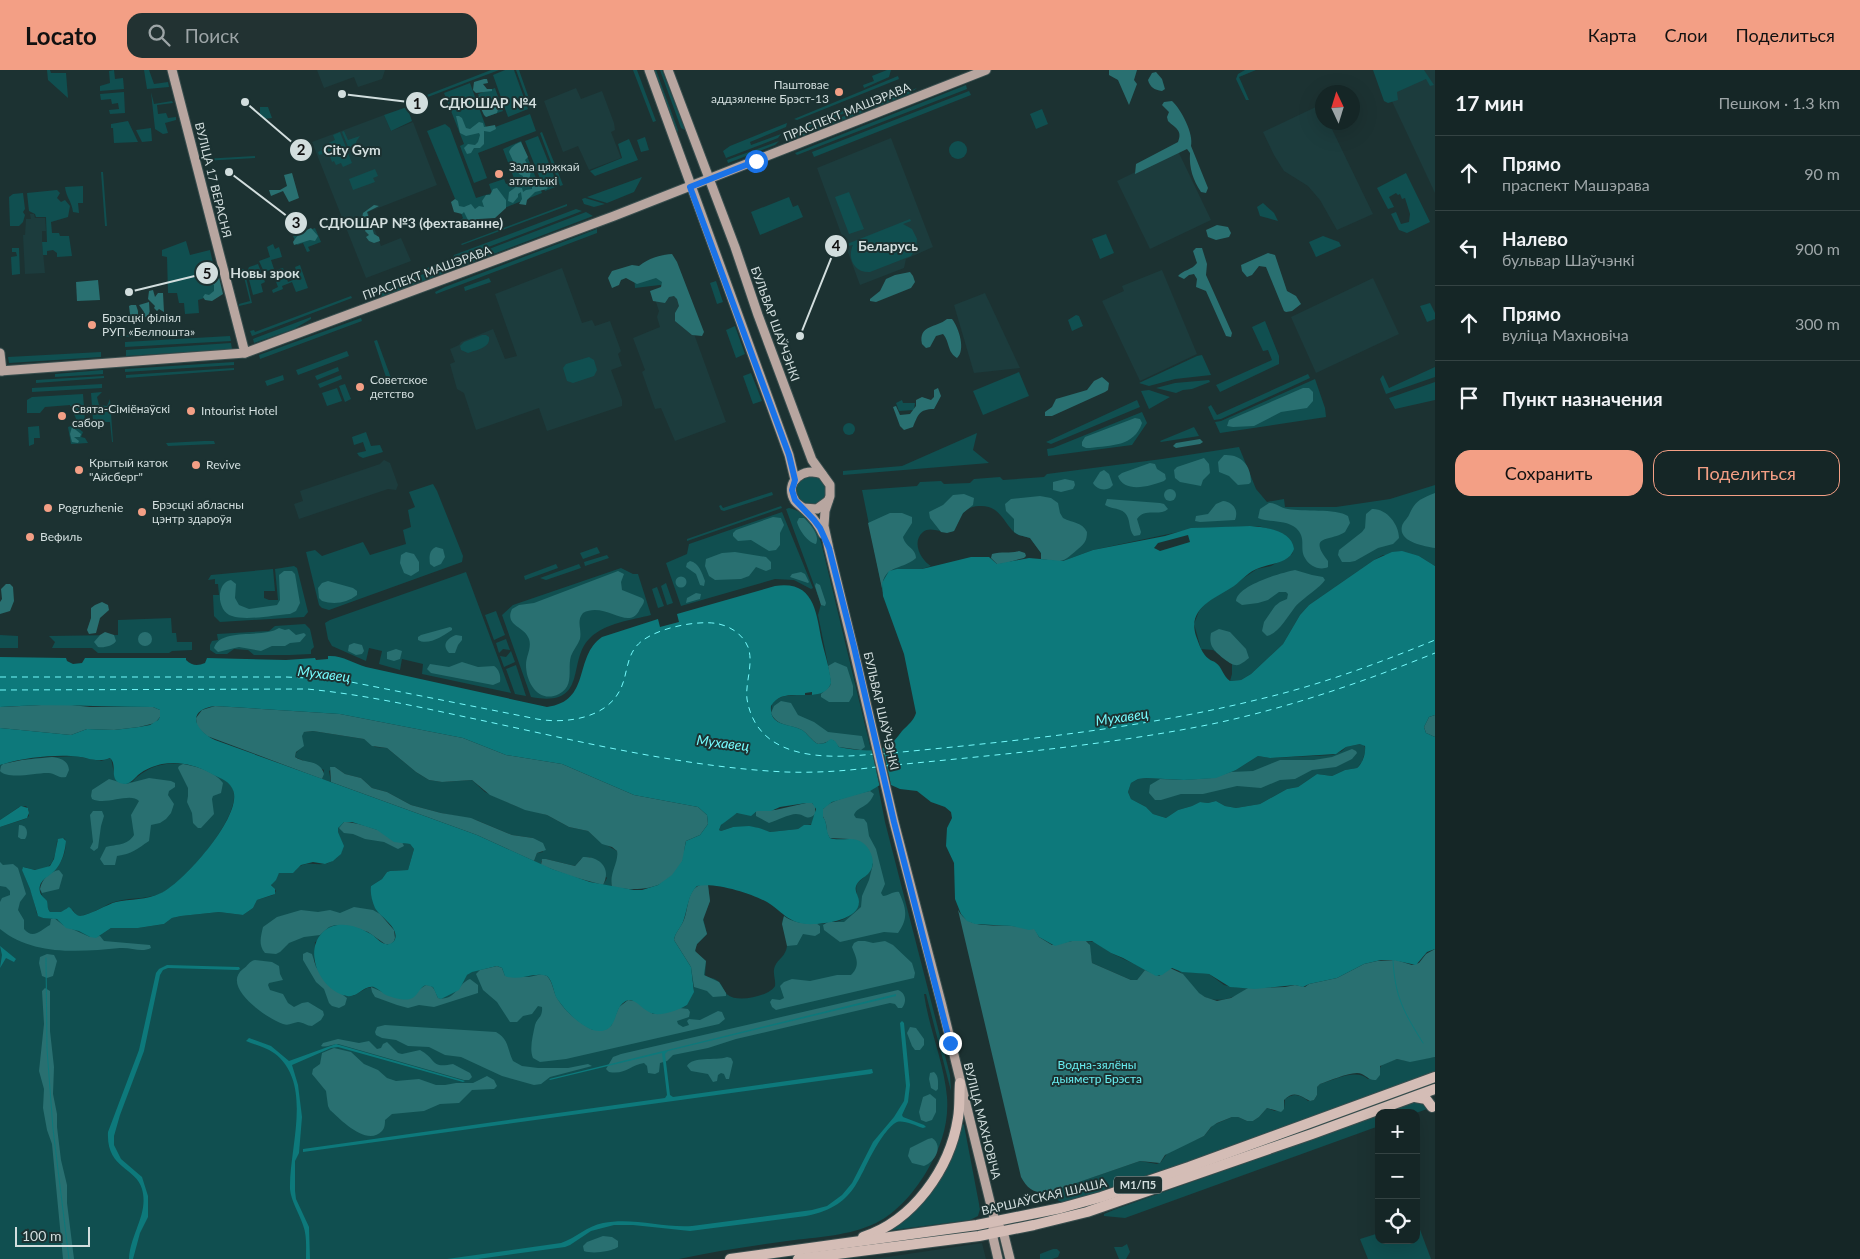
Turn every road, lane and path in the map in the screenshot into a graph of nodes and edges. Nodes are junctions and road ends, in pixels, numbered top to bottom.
1 (172, 70) edge
2 (650, 70) edge
3 (668, 70) edge
4 (986, 70) edge
5 (709, 180) junction
6 (690, 187) junction
7 (0, 353) edge
8 (245, 353) junction
9 (1, 371) edge
10 (822, 474) junction
11 (795, 480) junction
12 (828, 500) junction
13 (803, 508) junction
14 (829, 548) junction
15 (894, 822) joint
16 (1435, 1077) edge
17 (960, 1083) junction
18 (1435, 1089) edge
19 (1415, 1097) junction
20 (1435, 1098) edge
21 (1215, 1163) junction
22 (1191, 1172) junction
23 (994, 1222) junction
24 (1003, 1231) junction
25 (992, 1233) junction
26 (823, 1251) junction
27 (730, 1259) edge
28 (798, 1259) edge
29 (998, 1259) edge
30 (1010, 1259) edge

1 - 8 main road, ВУЛІЦА 17 ВЕРАСНЯ
2 - 6 main road, БУЛЬВАР ШАЎЧЭНКІ
3 - 5 main road, БУЛЬВАР ШАЎЧЭНКІ
4 - 5 main road, ПРАСПЕКТ МАШЭРАВА
5 - 6 main road, ПРАСПЕКТ МАШЭРАВА
5 - 10 main road, БУЛЬВАР ШАЎЧЭНКІ
6 - 8 main road, ПРАСПЕКТ МАШЭРАВА
6 - 11 main road, БУЛЬВАР ШАЎЧЭНКІ
7 - 9 main road
8 - 9 main road, ПРАСПЕКТ МАШЭРАВА
10 - 11 main road
10 - 12 main road, БУЛЬВАР ШАЎЧЭНКІ
11 - 13 main road, БУЛЬВАР ШАЎЧЭНКІ
12 - 13 main road
12 - 14 main road, БУЛЬВАР ШАЎЧЭНКІ
13 - 14 main road, БУЛЬВАР ШАЎЧЭНКІ
14 - 15 main road, БУЛЬВАР ШАЎЧЭНКІ
15 - 17 main road, ВУЛІЦА МАХНОВІЧА
16 - 21 highway, ВАРШАЎСКАЯ ШАША / М1/П5
17 - 23 main road, ВУЛІЦА МАХНОВІЧА
17 - 26 highway
18 - 19 highway, ВАРШАЎСКАЯ ШАША / М1/П5
19 - 20 highway
19 - 21 highway, ВАРШАЎСКАЯ ШАША / М1/П5
21 - 22 highway, ВАРШАЎСКАЯ ШАША / М1/П5
22 - 23 highway, ВАРШАЎСКАЯ ШАША / М1/П5
22 - 24 highway, ВАРШАЎСКАЯ ШАША / М1/П5
23 - 24 main road
23 - 25 main road, ВУЛІЦА МАХНОВІЧА
23 - 26 highway, ВАРШАЎСКАЯ ШАША / М1/П5
24 - 25 highway, ВАРШАЎСКАЯ ШАША / М1/П5
24 - 30 main road
25 - 26 highway, ВАРШАЎСКАЯ ШАША / М1/П5
25 - 29 main road, ВУЛІЦА МАХНОВІЧА
26 - 27 highway, ВАРШАЎСКАЯ ШАША / М1/П5
26 - 28 highway, ВАРШАЎСКАЯ ШАША / М1/П5

